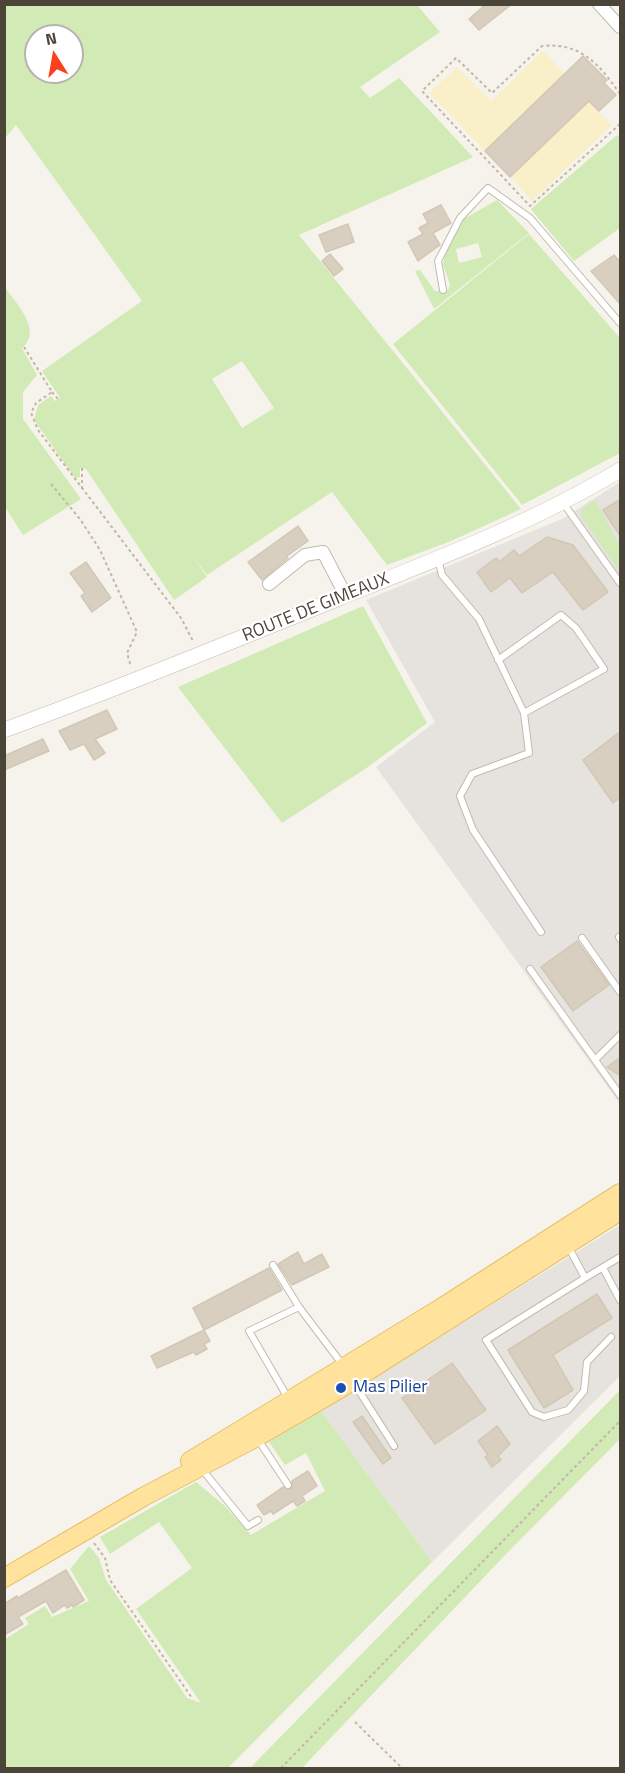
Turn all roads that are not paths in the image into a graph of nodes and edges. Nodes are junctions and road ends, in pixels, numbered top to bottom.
1 (599, 4) edge
2 (621, 27) edge
3 (443, 290) dead end
4 (621, 323) edge
5 (621, 471) edge
6 (564, 504) junction
7 (438, 558) junction
8 (621, 583) edge
9 (269, 584) dead end
10 (346, 596) junction
11 (498, 660) junction
12 (524, 713) junction
13 (4, 730) edge
14 (541, 932) dead end
15 (582, 938) dead end
16 (530, 969) dead end
17 (621, 992) edge
18 (621, 1035) edge
19 (595, 1060) junction
20 (621, 1095) edge
21 (621, 1193) edge
22 (621, 1210) edge
23 (564, 1239) junction
24 (621, 1257) edge
25 (273, 1265) dead end
26 (603, 1268) junction
27 (585, 1278) junction
28 (621, 1300) edge
29 (299, 1307) junction
30 (611, 1337) dead end
31 (348, 1374) junction
32 (294, 1407) junction
33 (253, 1431) junction
34 (394, 1446) dead end
35 (198, 1462) junction
36 (288, 1485) dead end
37 (258, 1520) dead end
38 (4, 1578) edge

1 - 2 street
3 - 4 lane
5 - 6 street, ROUTE DE GIMEAUX
6 - 7 street, ROUTE DE GIMEAUX
6 - 8 lane
7 - 10 street, ROUTE DE GIMEAUX
7 - 11 lane
9 - 10 street
10 - 13 street, ROUTE DE GIMEAUX
11 - 12 lane
11 - 12 lane
12 - 14 lane
15 - 17 lane
16 - 19 lane
18 - 19 lane
19 - 20 lane
21 - 23 main road
22 - 23 main road
23 - 27 lane
23 - 31 main road
24 - 26 lane
25 - 29 lane
26 - 27 lane
26 - 28 lane
27 - 30 lane
29 - 31 lane
29 - 32 lane
31 - 32 main road
31 - 34 lane
32 - 33 main road
33 - 35 main road
33 - 36 lane
35 - 37 lane
35 - 38 main road

